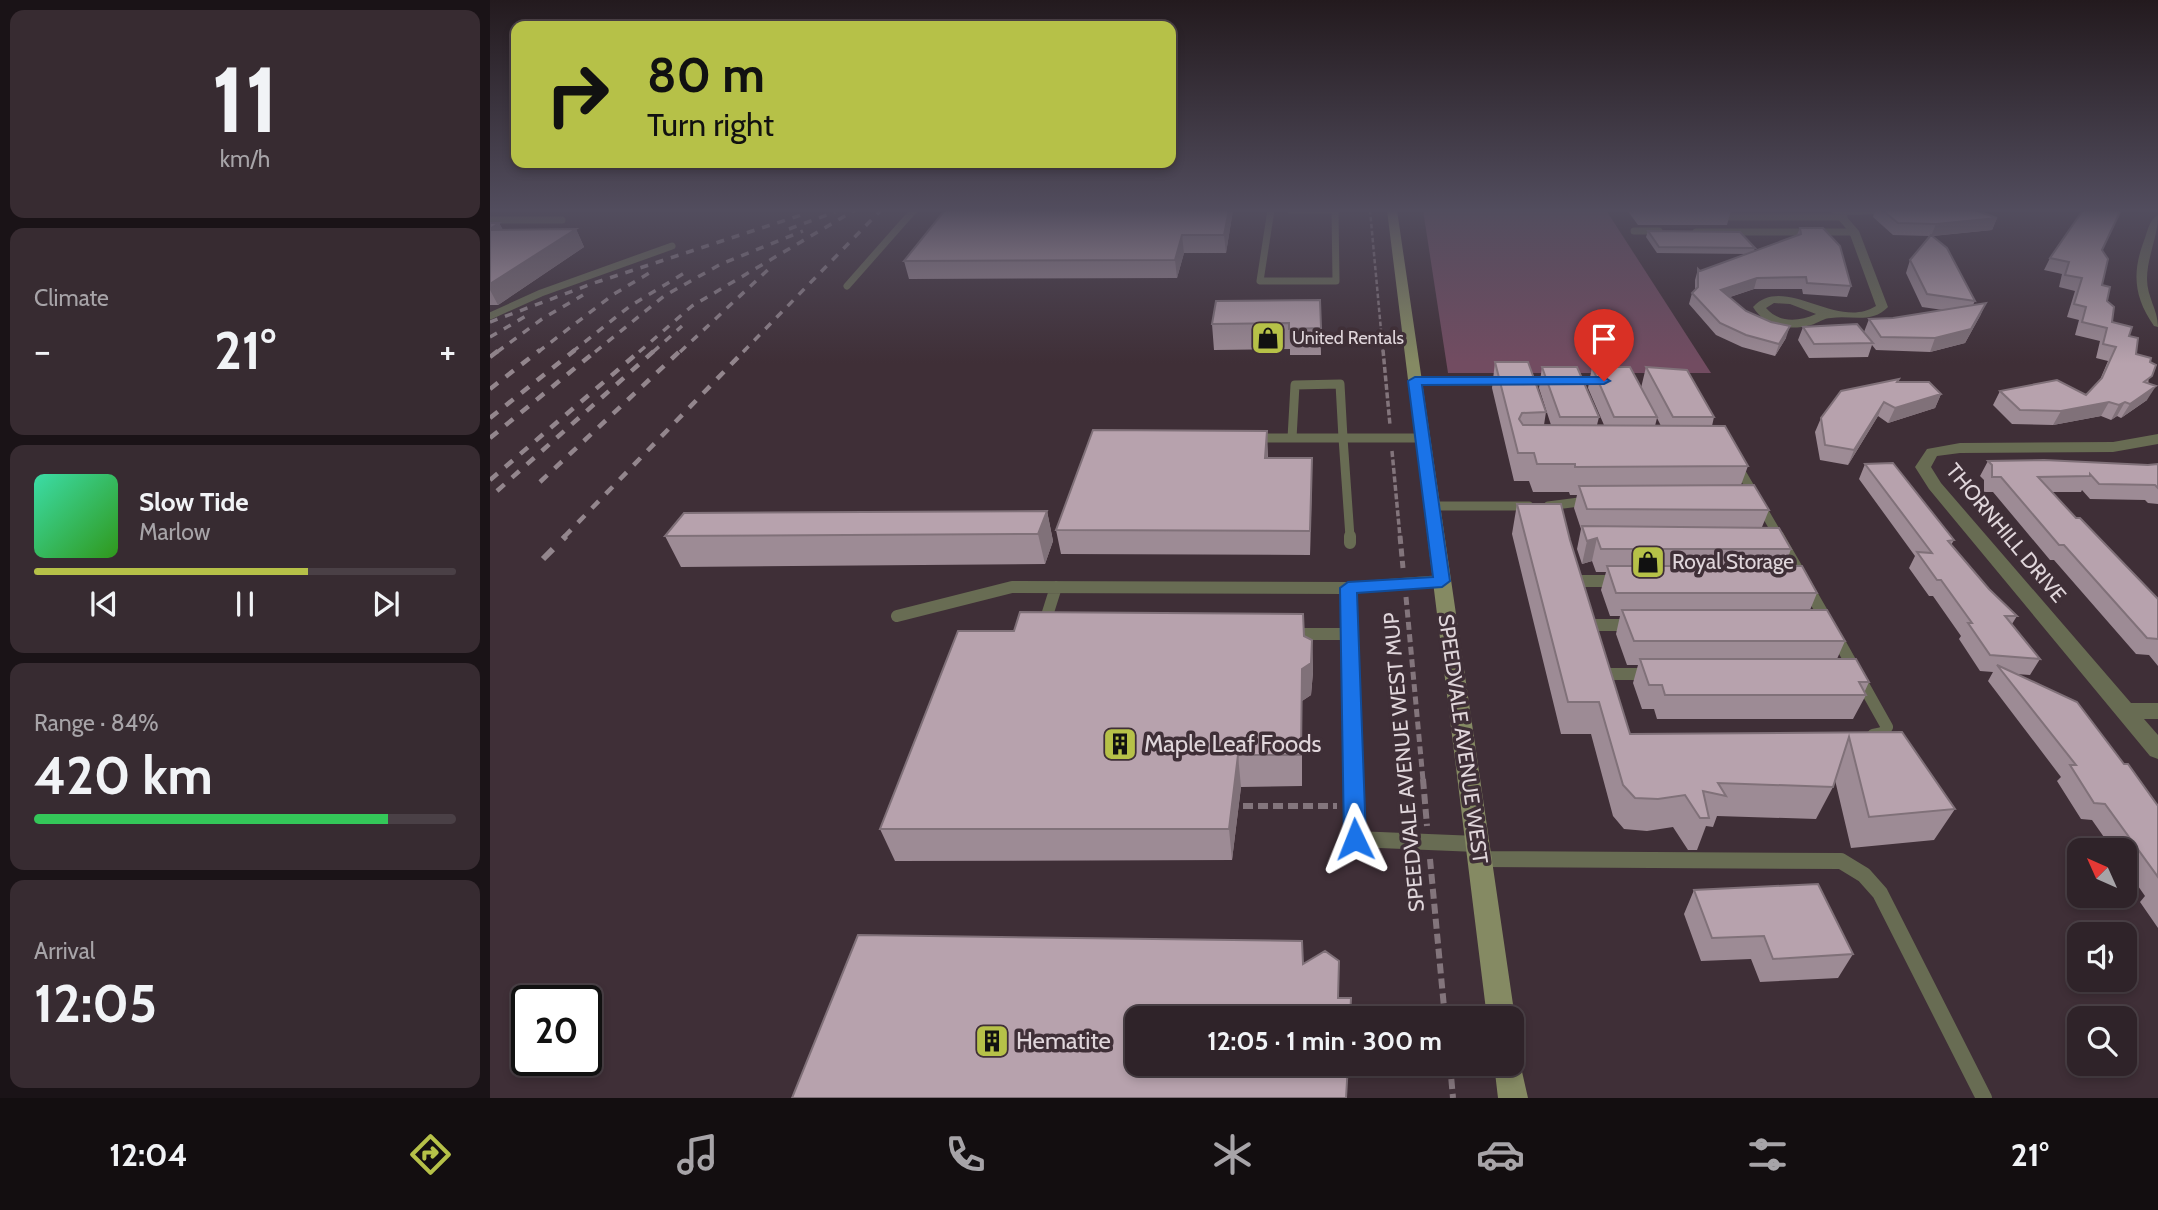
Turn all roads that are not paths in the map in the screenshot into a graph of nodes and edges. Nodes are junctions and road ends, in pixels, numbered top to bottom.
1 (630, 261) edge
2 (869, 261) edge
3 (1263, 261) edge
4 (1336, 261) edge
5 (1399, 261) edge
6 (1865, 261) edge
7 (2148, 261) edge
8 (847, 286) dead end
9 (1826, 314) dead end
10 (490, 317) edge
11 (2158, 323) edge
12 (1529, 380) junction
13 (1415, 381) junction
14 (1566, 381) edge
15 (1534, 394) edge
16 (1343, 437) junction
17 (1292, 438) junction
18 (1422, 438) junction
19 (1266, 439) edge
20 (2158, 439) edge
21 (1732, 457) edge
22 (1600, 501) edge
23 (1432, 506) junction
24 (1768, 542) edge
25 (1781, 542) junction
26 (1350, 543) dead end
27 (1442, 581) junction
28 (1578, 581) edge
29 (1631, 581) edge
30 (1056, 587) junction
31 (1348, 588) junction
32 (897, 616) dead end
33 (1593, 625) edge
34 (1648, 625) edge
35 (1816, 625) edge
36 (1830, 625) junction
37 (1055, 633) edge
38 (1278, 634) edge
39 (1348, 634) junction
40 (1607, 674) edge
41 (1663, 674) edge
42 (1843, 674) edge
43 (1857, 674) junction
44 (2127, 711) junction
45 (2158, 711) edge
46 (1858, 735) edge
47 (2158, 750) edge
48 (1478, 851) junction
49 (1500, 1006) edge
50 (1510, 1076) edge
51 (1513, 1098) edge
52 (1984, 1098) edge

1 - 10 lane
2 - 8 lane
3 - 4 lane
5 - 13 main road, SPEEDVALE AVENUE WEST
6 - 9 street
7 - 11 street
12 - 13 lane
12 - 14 lane
12 - 15 lane
13 - 18 main road, SPEEDVALE AVENUE WEST
16 - 17 lane
16 - 17 lane
16 - 18 lane
16 - 26 lane
17 - 19 lane
18 - 23 main road, SPEEDVALE AVENUE WEST
20 - 44 street, THORNHILL DRIVE
21 - 25 lane
22 - 23 lane
23 - 27 main road, SPEEDVALE AVENUE WEST
24 - 25 lane
25 - 36 lane
27 - 31 lane
27 - 48 main road, SPEEDVALE AVENUE WEST
28 - 29 lane
30 - 31 lane
30 - 32 lane
30 - 37 lane
31 - 39 lane
33 - 34 lane
35 - 36 lane
36 - 43 lane
38 - 39 lane
39 - 48 lane
40 - 41 lane
42 - 43 lane
43 - 46 lane
44 - 45 street
44 - 47 street, THORNHILL DRIVE
48 - 49 main road, SPEEDVALE AVENUE WEST
48 - 52 lane
50 - 51 main road

